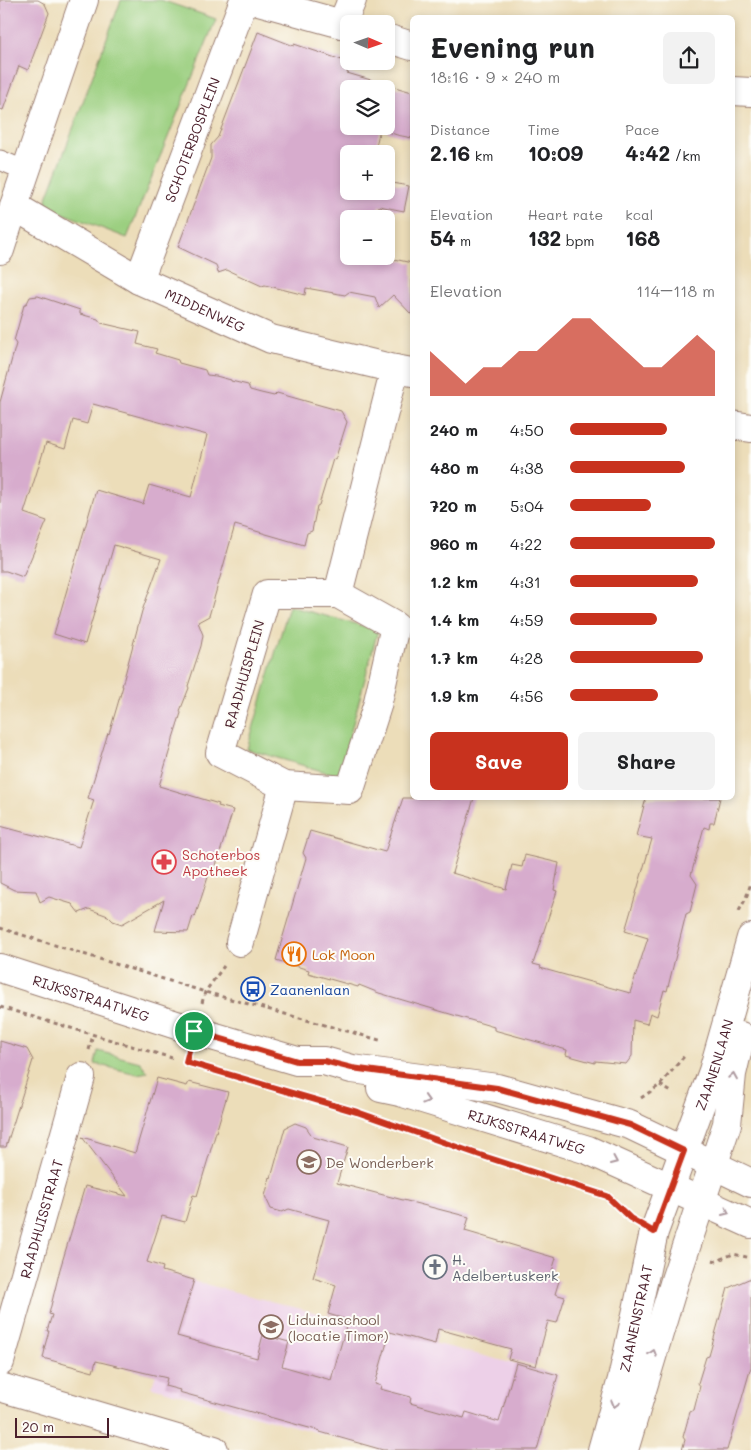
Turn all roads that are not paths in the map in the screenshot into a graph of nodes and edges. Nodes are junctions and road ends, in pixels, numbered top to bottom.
1 (84, 0) edge
2 (244, 0) edge
3 (255, 0) edge
4 (340, 16) edge
5 (395, 41) edge
6 (410, 45) edge
7 (735, 91) edge
8 (751, 92) edge
9 (0, 160) edge
10 (26, 171) junction
11 (14, 206) junction
12 (0, 250) edge
13 (139, 280) junction
14 (404, 371) edge
15 (735, 425) edge
16 (751, 428) edge
17 (338, 594) junction
18 (284, 786) junction
19 (751, 938) edge
20 (240, 942) road end
21 (0, 968) edge
22 (751, 988) edge
23 (297, 1061) junction
24 (81, 1077) dead end
25 (684, 1151) junction
26 (713, 1165) junction
27 (751, 1183) edge
28 (671, 1188) junction
29 (701, 1201) junction
30 (751, 1224) edge
31 (0, 1362) edge
32 (0, 1387) edge
33 (618, 1448) edge
34 (214, 1450) edge

1 - 10 street
2 - 13 street, SCHOTERBOSPLEIN
3 - 4 street
5 - 6 street
7 - 8 street
9 - 10 lane
10 - 11 street
11 - 12 street
11 - 13 street, MIDDENWEG
13 - 14 street, MIDDENWEG
14 - 17 street
15 - 16 street
17 - 18 street, RAADHUISPLEIN
17 - 18 street, RAADHUISPLEIN
18 - 20 street
19 - 25 street, ZAANENLAAN
21 - 23 street, RIJKSSTRAATWEG
26 -> 22 street, ZAANENLAAN
23 - 25 street, RIJKSSTRAATWEG
23 -> 28 street, RIJKSSTRAATWEG
24 - 31 street, RAADHUISSTRAAT
25 - 26 street, RIJKSSTRAATWEG
25 - 28 street, ZAANENLAAN
26 - 27 street, RIJKSSTRAATWEG
26 - 29 street, ZAANENLAAN
28 - 29 street, RIJKSSTRAATWEG
28 -> 33 street, ZAANENSTRAAT
29 -> 30 street, RIJKSSTRAATWEG
33 -> 29 street, ZAANENSTRAAT
32 - 34 street

